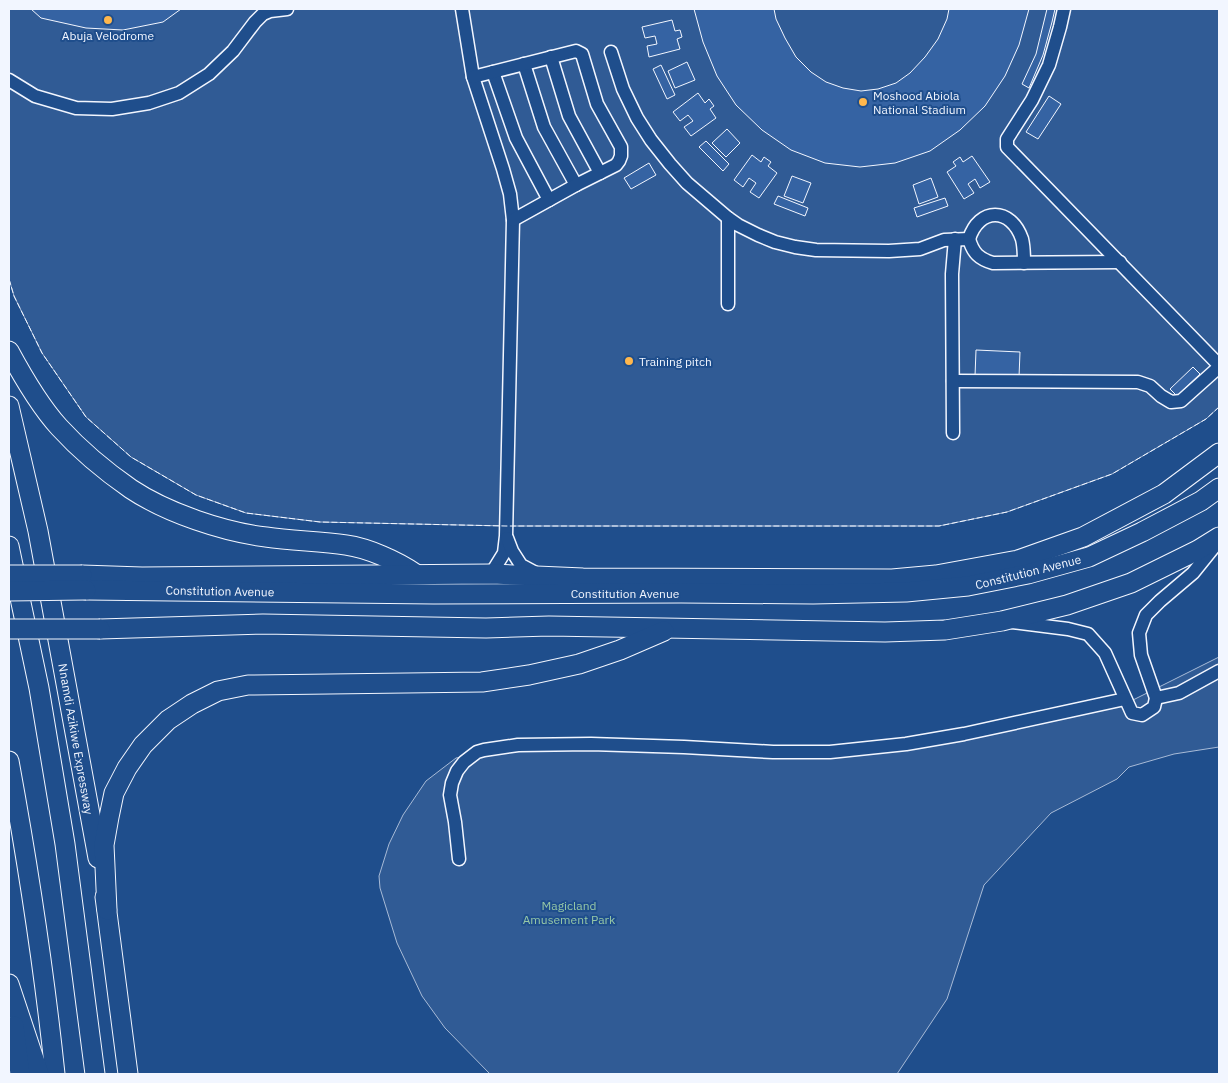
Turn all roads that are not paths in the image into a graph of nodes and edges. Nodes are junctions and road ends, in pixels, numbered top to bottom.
1 (287, 9) edge
2 (462, 9) edge
3 (1064, 9) edge
4 (611, 52) dead end
5 (551, 57) junction
6 (524, 64) junction
7 (493, 72) junction
8 (473, 76) junction
9 (9, 80) edge
10 (600, 173) junction
11 (576, 185) junction
12 (549, 200) junction
13 (728, 218) junction
14 (513, 220) junction
15 (955, 239) junction
16 (969, 239) junction
17 (1120, 262) junction
18 (1024, 263) junction
19 (728, 304) dead end
20 (9, 351) edge
21 (1219, 366) edge
22 (952, 381) junction
23 (9, 406) edge
24 (953, 433) dead end
25 (1219, 453) edge
26 (1219, 488) edge
27 (1201, 501) junction
28 (506, 536) junction
29 (1083, 537) junction
30 (1219, 537) edge
31 (1219, 541) edge
32 (9, 546) edge
33 (425, 574) junction
34 (486, 575) junction
35 (9, 576) edge
36 (542, 576) junction
37 (142, 577) junction
38 (84, 582) junction
39 (9, 590) edge
40 (116, 590) junction
41 (1002, 621) junction
42 (671, 628) junction
43 (9, 629) edge
44 (1219, 671) edge
45 (1156, 698) junction
46 (1125, 699) junction
47 (9, 761) edge
48 (459, 859) dead end
49 (107, 910) junction
50 (9, 982) edge
51 (125, 1048) junction
52 (20, 1074) edge
53 (39, 1074) edge
54 (55, 1074) edge
55 (95, 1074) edge
56 (121, 1074) edge
57 (128, 1074) edge

1 - 9 lane
2 - 8 lane
3 - 17 lane
4 - 13 lane
5 - 6 lane
5 - 10 lane
5 - 10 lane
6 - 7 lane
6 - 11 lane
7 - 8 lane
7 - 12 lane
8 - 14 lane
10 - 11 lane
11 - 12 lane
12 - 14 lane
13 - 15 lane
13 - 19 lane
14 - 28 lane
15 - 16 lane
15 - 22 lane
16 - 18 lane
16 - 18 lane
17 - 18 lane
17 - 21 lane
20 - 33 highway
21 - 22 lane
22 - 24 lane
23 - 49 highway, Nnamdi Azikiwe Expressway
25 - 29 highway
26 - 27 highway, Constitution Avenue
27 - 29 highway
27 - 40 highway, Constitution Avenue
28 - 34 lane
28 - 36 lane
29 - 36 highway
30 - 41 highway
31 - 45 lane
32 - 55 highway
33 - 34 highway
33 - 37 highway
34 - 36 highway
35 - 38 highway, bridge
37 - 38 highway
37 - 40 highway
38 - 39 highway, Constitution Avenue, bridge
38 - 40 highway, Constitution Avenue
41 - 42 highway
41 - 46 lane
42 - 43 highway, bridge
42 - 49 highway
44 - 45 lane
45 - 46 lane
46 - 48 lane
47 - 54 highway
49 - 51 highway, Nnamdi Azikiwe Expressway
50 - 52 highway
50 - 53 highway
51 - 56 highway
51 - 57 highway, Nnamdi Azikiwe Expressway

